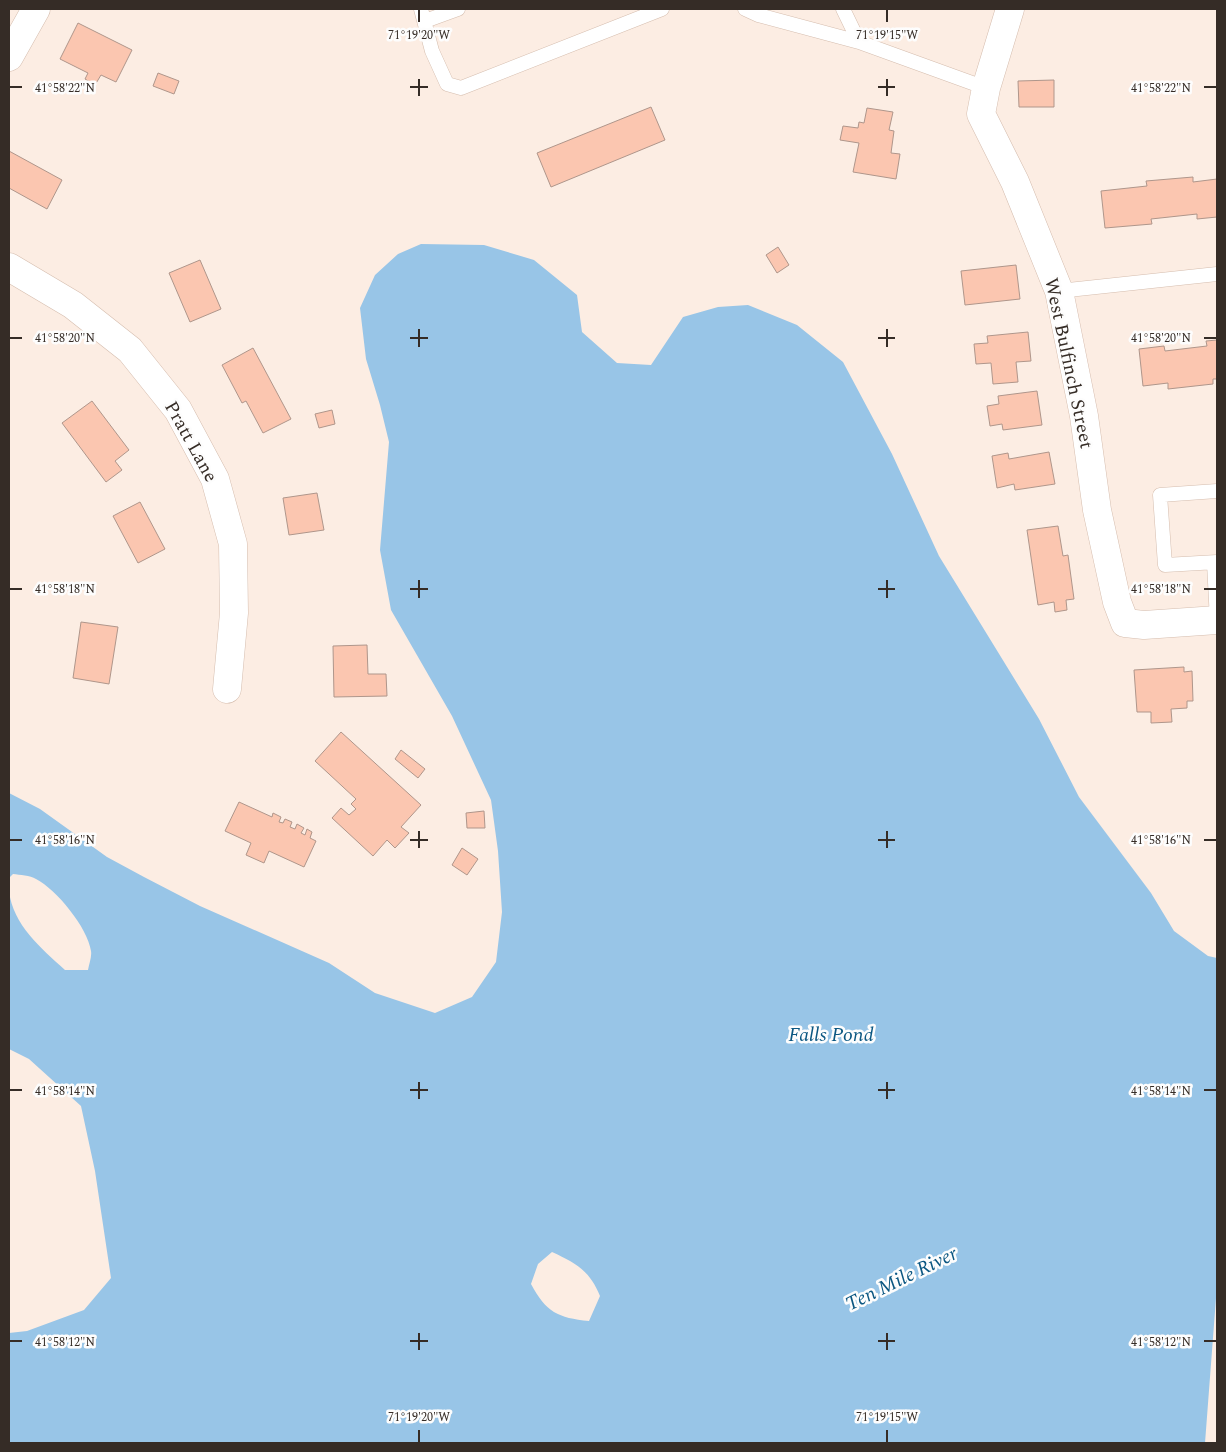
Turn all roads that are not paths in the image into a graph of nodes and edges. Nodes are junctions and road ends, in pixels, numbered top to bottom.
1 (36, 9) edge
2 (458, 9) edge
3 (662, 9) edge
4 (745, 9) edge
5 (843, 9) edge
6 (1010, 9) edge
7 (423, 15) edge
8 (859, 42) junction
9 (9, 57) edge
10 (986, 88) junction
11 (9, 267) edge
12 (1217, 274) edge
13 (1059, 291) junction
14 (1217, 492) edge
15 (1216, 562) edge
16 (1217, 620) edge
17 (227, 689) dead end

1 - 9 street
2 - 7 lane
3 - 7 lane
4 - 8 lane
5 - 8 lane
6 - 10 street
8 - 10 lane
10 - 13 street, West Bulfinch Street
11 - 17 street, Pratt Lane
12 - 13 lane
13 - 16 street, West Bulfinch Street
14 - 15 lane
15 - 16 lane

